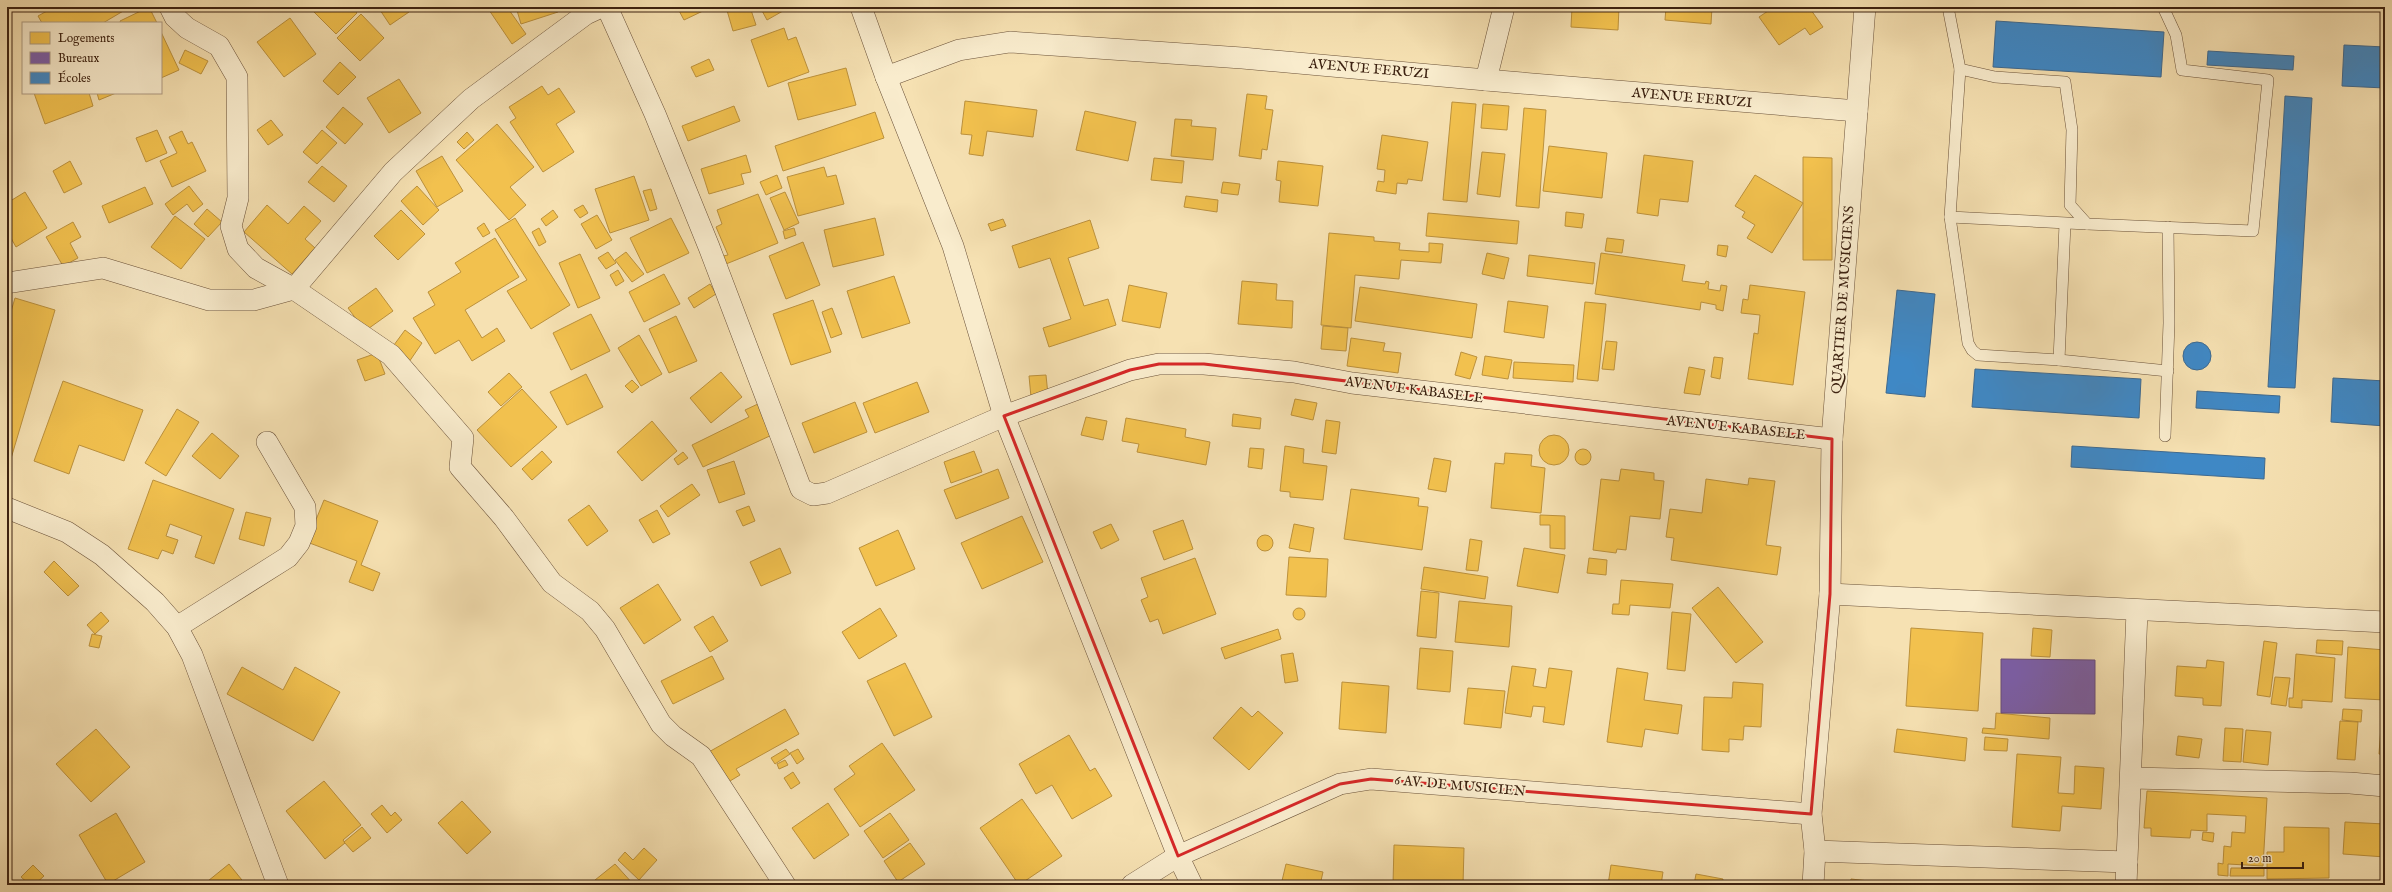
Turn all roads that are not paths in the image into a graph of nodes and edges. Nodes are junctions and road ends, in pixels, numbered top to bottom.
1 (170, 7) edge
2 (607, 7) edge
3 (861, 7) edge
4 (1504, 7) edge
5 (1865, 7) edge
6 (1948, 7) edge
7 (2163, 7) edge
8 (590, 9) edge
9 (1960, 69) junction
10 (886, 78) junction
11 (1486, 80) junction
12 (1857, 111) junction
13 (1950, 217) junction
14 (2065, 224) junction
15 (2087, 224) junction
16 (2168, 227) junction
17 (7, 283) edge
18 (294, 289) junction
19 (2059, 360) junction
20 (2168, 371) junction
21 (1004, 416) junction
22 (2165, 436) dead end
23 (1832, 439) junction
24 (267, 442) dead end
25 (7, 508) edge
26 (1830, 594) junction
27 (2137, 611) junction
28 (2385, 622) edge
29 (176, 627) junction
30 (2130, 778) junction
31 (2385, 786) edge
32 (1811, 814) junction
33 (1815, 850) junction
34 (1178, 856) junction
35 (2127, 862) junction
36 (278, 885) edge
37 (785, 885) edge
38 (1132, 885) edge
39 (1192, 885) edge
40 (1812, 885) edge
41 (2126, 885) edge
42 (2133, 885) edge

1 - 18 street
2 - 21 street, AVENUE KABASELE
3 - 10 street
4 - 11 street
5 - 12 street, QUARTIER DE MUSICIENS
6 - 9 lane
7 - 16 lane
8 - 18 street
9 - 13 lane
9 - 15 lane
10 - 11 street, AVENUE FERUZI
10 - 21 street
11 - 12 street, AVENUE FERUZI
12 - 23 street, QUARTIER DE MUSICIENS
13 - 14 lane
13 - 19 lane
14 - 15 lane
14 - 19 lane
15 - 16 lane
16 - 20 lane
17 - 18 street
18 - 37 street
19 - 20 lane
20 - 22 lane
21 - 23 street, AVENUE KABASELE
21 - 34 street
23 - 26 street, QUARTIER DE MUSICIENS
24 - 29 street
25 - 29 street
26 - 27 street
26 - 32 street, QUARTIER DE MUSICIENS
27 - 28 street
27 - 30 street
29 - 36 street
30 - 31 street
30 - 35 street
32 - 33 street, QUARTIER DE MUSICIENS
32 - 34 street, 6 AV. DE MUSICIEN
33 - 35 street
33 - 40 street, QUARTIER DE MUSICIENS
34 - 38 street, 6 AV. DE MUSICIEN
34 - 39 street
35 - 41 street
41 - 42 street

